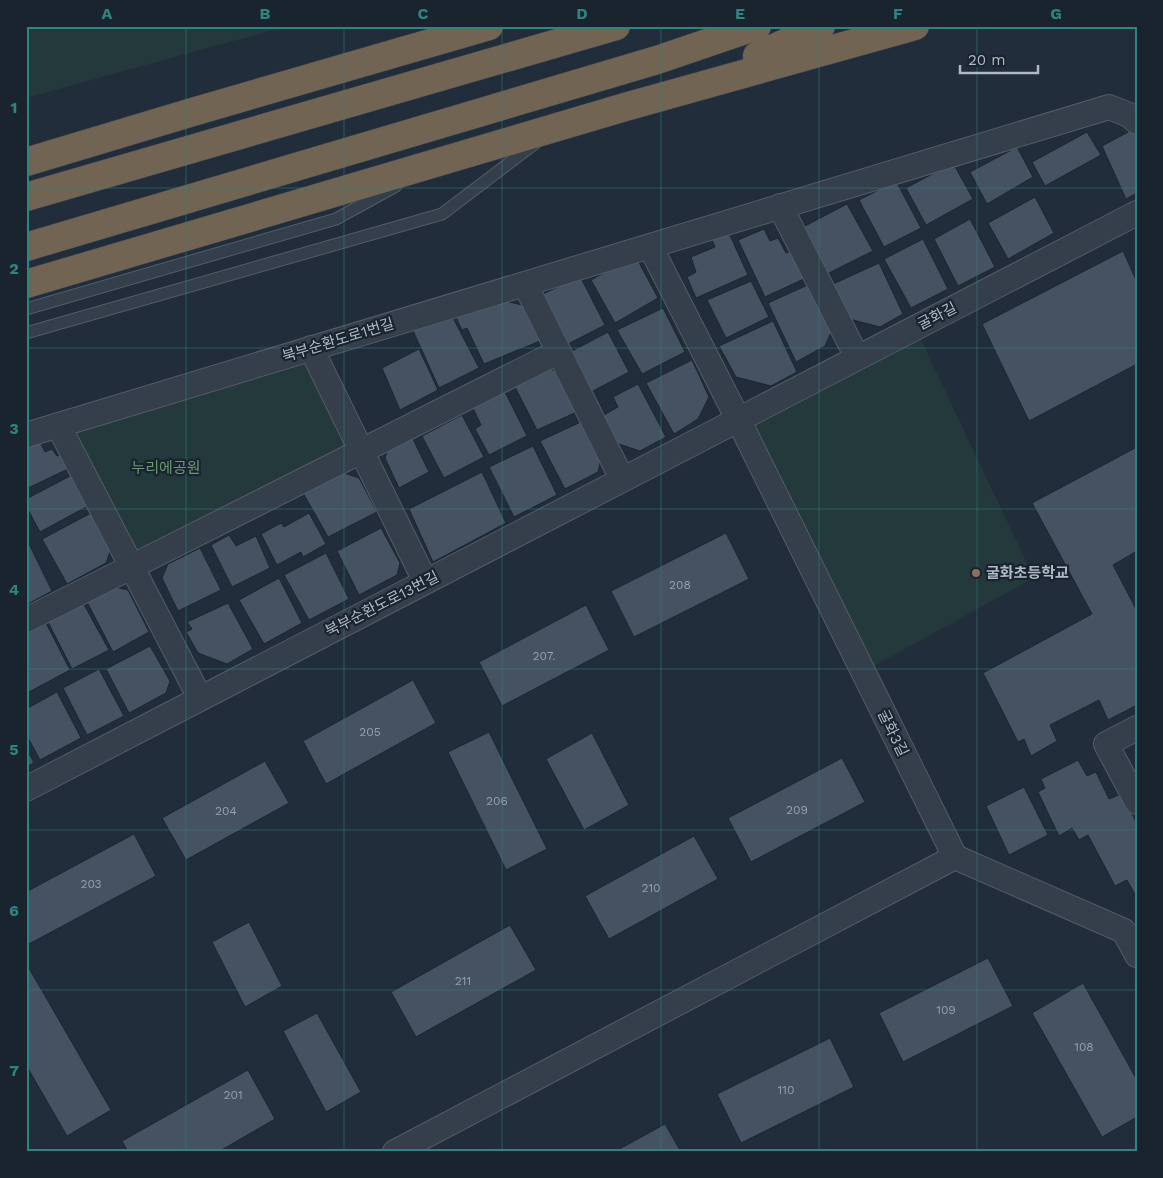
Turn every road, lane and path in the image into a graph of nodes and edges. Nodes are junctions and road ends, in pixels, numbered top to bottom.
1 (31, 26) edge
2 (489, 26) edge
3 (616, 26) edge
4 (757, 26) edge
5 (821, 26) edge
6 (915, 26) edge
7 (26, 28) edge
8 (625, 107) junction
9 (1137, 122) edge
10 (558, 126) junction
11 (441, 161) junction
12 (26, 162) edge
13 (26, 197) edge
14 (780, 206) junction
15 (1137, 213) edge
16 (26, 246) edge
17 (650, 246) junction
18 (26, 284) edge
19 (525, 284) junction
20 (26, 308) edge
21 (26, 333) edge
22 (310, 348) junction
23 (558, 352) junction
24 (857, 357) junction
25 (738, 419) junction
26 (58, 425) junction
27 (26, 435) edge
28 (361, 451) junction
29 (622, 479) junction
30 (132, 566) junction
31 (425, 581) junction
32 (26, 620) edge
33 (200, 698) junction
34 (1137, 728) edge
35 (26, 788) edge
36 (1137, 802) edge
37 (955, 857) junction
38 (1130, 928) edge
39 (1137, 955) edge
40 (395, 1152) edge

1 - 7 path
2 - 12 highway
3 - 13 highway
4 - 16 highway
5 - 8 highway
6 - 8 highway
8 - 10 highway
9 - 14 street, 북부순환도로1번길
10 - 11 highway
10 - 21 lane
11 - 18 highway
11 - 20 lane
14 - 17 street, 북부순환도로1번길
14 - 24 street
15 - 24 street, 굴화길
17 - 19 street, 북부순환도로1번길
17 - 25 street, 굴화3길
19 - 22 street, 북부순환도로1번길
19 - 23 street
22 - 26 street, 북부순환도로1번길
22 - 28 street
23 - 28 street
23 - 29 street
24 - 25 street, 굴화길
25 - 29 street, 북부순환도로13번길
25 - 37 street, 굴화3길
26 - 27 street, 북부순환도로1번길
26 - 30 street
28 - 30 street
28 - 31 street
29 - 31 street, 북부순환도로13번길
30 - 32 street
30 - 33 street
31 - 33 street, 북부순환도로13번길
33 - 35 street, 북부순환도로13번길
34 - 36 street
37 - 38 street
37 - 40 street
38 - 39 street

